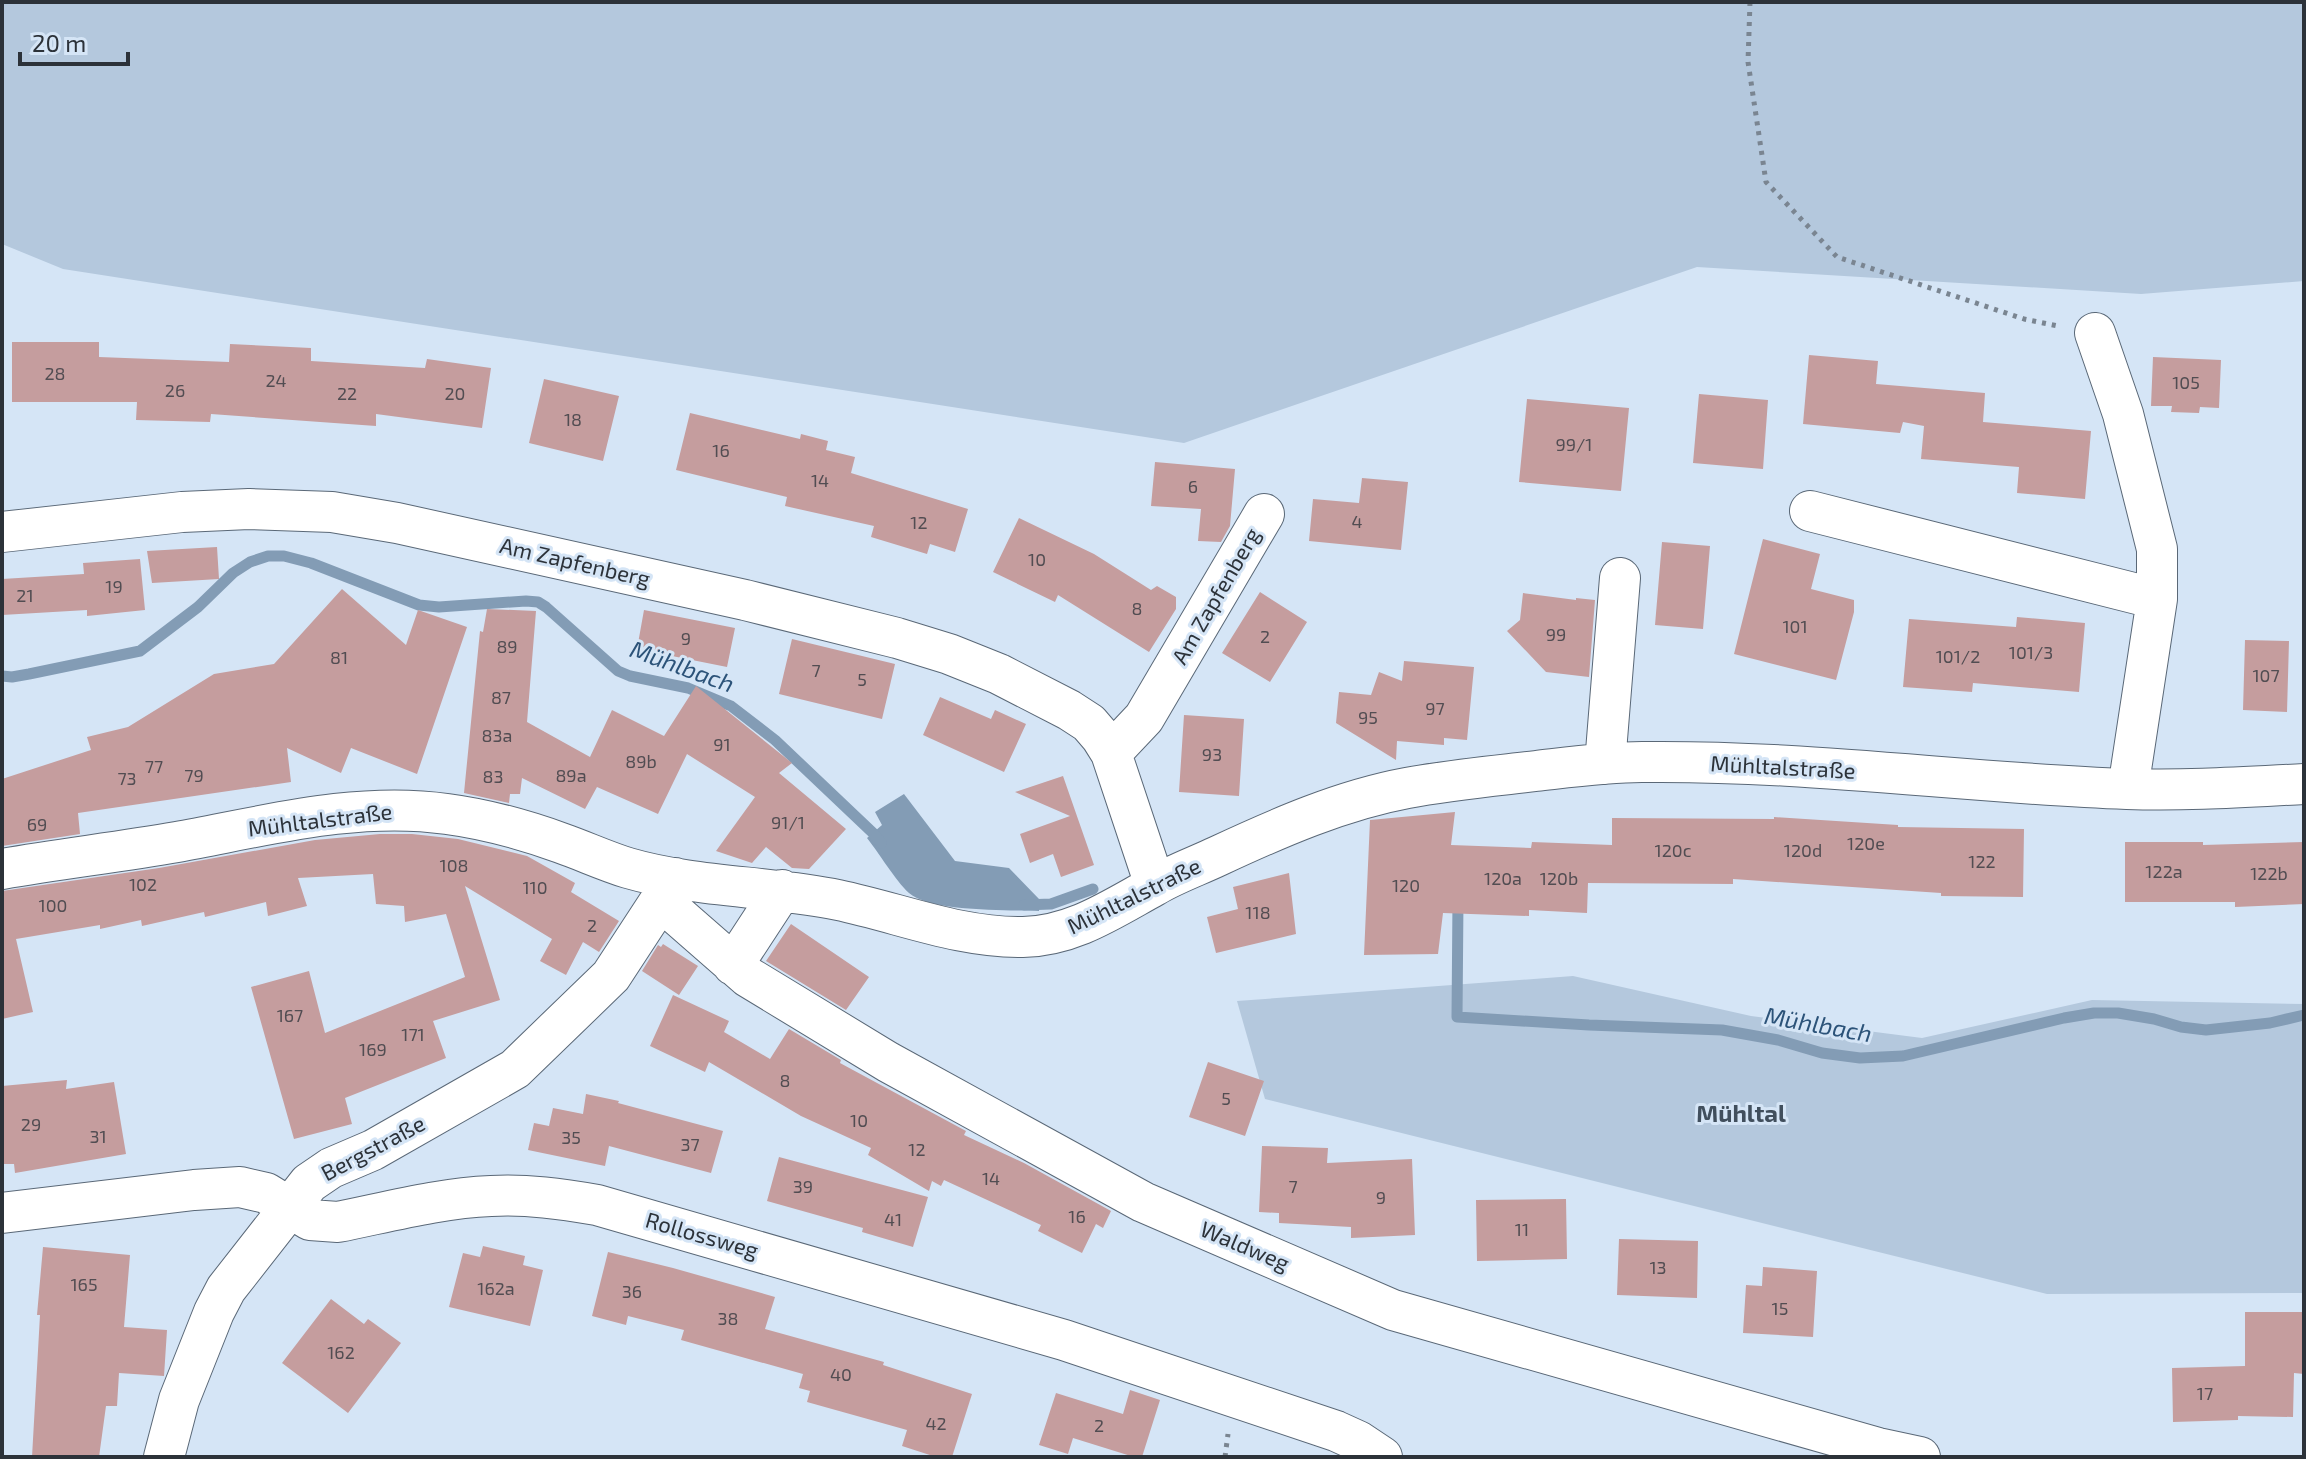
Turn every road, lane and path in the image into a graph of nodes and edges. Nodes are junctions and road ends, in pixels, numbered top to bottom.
1 (1750, 2) edge
2 (2095, 333) joint
3 (1810, 511) dead end
4 (1264, 514) dead end
5 (2, 532) edge
6 (1620, 578) dead end
7 (2157, 599) junction
8 (1111, 753) junction
9 (1605, 764) junction
10 (2304, 784) edge
11 (2128, 789) junction
12 (2, 869) edge
13 (1155, 885) junction
14 (668, 890) junction
15 (782, 890) junction
16 (733, 965) junction
17 (290, 1207) junction
18 (2, 1213) edge
19 (1229, 1432) dead end
20 (164, 1457) edge
21 (1225, 1457) edge
22 (1382, 1457) edge
23 (1920, 1457) edge

1 - 2 path
2 - 7 street
3 - 7 street
4 - 8 street, Am Zapfenberg
5 - 8 street, Am Zapfenberg
6 - 9 street
7 - 11 street
8 - 13 street, Am Zapfenberg
9 - 11 street, Mühltalstraße
9 - 13 street, Mühltalstraße
10 - 11 street, Mühltalstraße
12 - 14 street, Mühltalstraße
13 - 15 street, Mühltalstraße
14 - 15 street, Mühltalstraße
14 - 16 street, Waldweg
14 - 17 street, Bergstraße
15 - 16 street
16 - 23 street, Waldweg
17 - 18 street, Rollossweg
17 - 20 street, Bergstraße
17 - 22 street, Rollossweg
19 - 21 path

